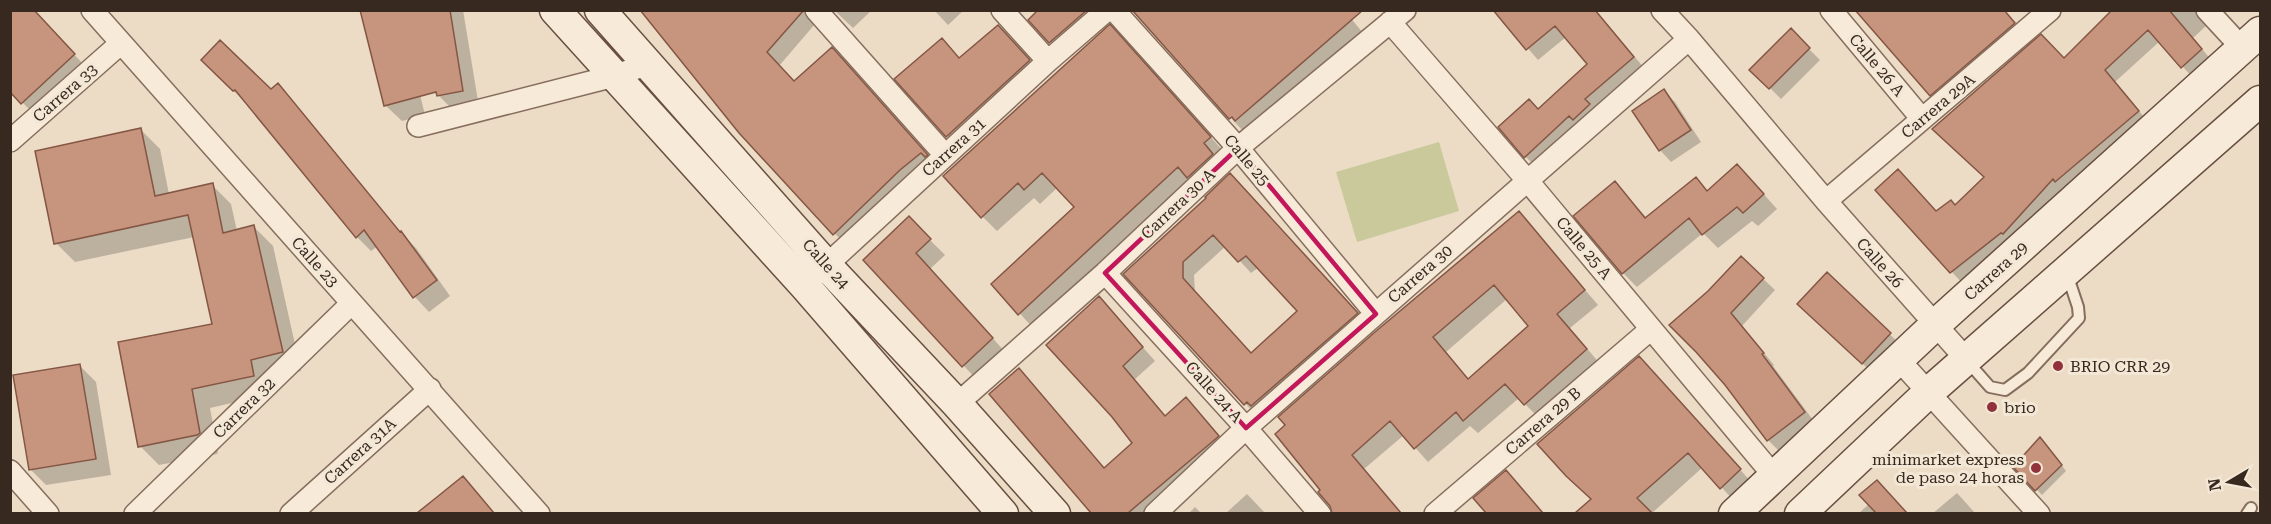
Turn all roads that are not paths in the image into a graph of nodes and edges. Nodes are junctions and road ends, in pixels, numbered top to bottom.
1 (92, 10) edge
2 (555, 10) edge
3 (600, 10) edge
4 (816, 10) edge
5 (1002, 10) edge
6 (1107, 10) edge
7 (1114, 10) edge
8 (1662, 10) edge
9 (1831, 10) edge
10 (2207, 10) edge
11 (2038, 14) edge
12 (1397, 16) edge
13 (1689, 39) junction
14 (2252, 40) edge
15 (120, 44) junction
16 (1048, 61) junction
17 (648, 64) junction
18 (614, 76) junction
19 (2260, 101) edge
20 (1922, 119) junction
21 (418, 126) dead end
22 (10, 141) edge
23 (1238, 148) junction
24 (945, 154) junction
25 (1527, 180) junction
26 (1826, 201) junction
27 (826, 265) junction
28 (2066, 272) junction
29 (1105, 273) junction
30 (804, 285) junction
31 (352, 303) junction
32 (1376, 314) junction
33 (1935, 325) junction
34 (1651, 329) junction
35 (1899, 360) junction
36 (1966, 360) junction
37 (430, 390) junction
38 (1929, 392) junction
39 (957, 404) junction
40 (1246, 428) junction
41 (10, 471) edge
42 (1774, 476) junction
43 (48, 513) edge
44 (135, 513) edge
45 (291, 513) edge
46 (539, 513) edge
47 (1003, 513) edge
48 (1055, 513) edge
49 (1155, 513) edge
50 (1320, 513) edge
51 (1435, 513) edge
52 (1734, 513) edge
53 (1800, 513) edge
54 (2039, 513) edge

1 - 15 street, Calle 23
2 - 18 street, Calle 24
3 - 17 street, Calle 24
4 - 24 street
5 - 16 street
6 - 16 street, Carrera 31
7 - 23 street, Calle 25
8 - 13 street, Calle 26
9 - 20 street, Calle 26 A
10 - 14 street
11 - 20 street, Carrera 29A
12 - 23 street, Carrera 30 A
12 - 25 street, Calle 25 A
13 - 25 street, Carrera 30
13 - 26 street, Calle 26
14 - 33 street, Carrera 29
15 - 22 street, Carrera 33
15 - 31 street, Calle 23
16 - 24 street, Carrera 31
17 - 18 street
17 - 27 street, Calle 24
18 - 21 street
18 - 30 street, Calle 24
19 - 28 street
20 - 26 street, Carrera 29A
23 - 29 street, Carrera 30 A
23 - 32 street, Calle 25
24 - 27 street, Carrera 31
25 - 32 street, Carrera 30
25 - 34 street, Calle 25 A
26 - 33 street, Calle 26
27 - 30 street, Carrera 31
27 - 39 street, Calle 24
28 - 36 street
28 - 36 lane, Calle 26
29 - 39 street, Carrera 30 A
29 - 40 street, Calle 24 A
30 - 47 street, Calle 24
31 - 37 street, Calle 23
31 - 44 street, Carrera 32
32 - 40 street, Carrera 30
33 - 35 street, Carrera 29
33 - 36 street, Calle 26
34 - 42 street, Calle 25 A
34 - 51 street, Carrera 29 B
35 - 38 street
35 - 42 street, Carrera 29
36 - 38 street
37 - 45 street, Carrera 31A
37 - 46 street, Calle 23
38 - 53 street
38 - 54 street
39 - 48 street, Calle 24
40 - 49 street, Carrera 30
40 - 50 street, Calle 24 A
41 - 43 street
42 - 52 street, Carrera 29

